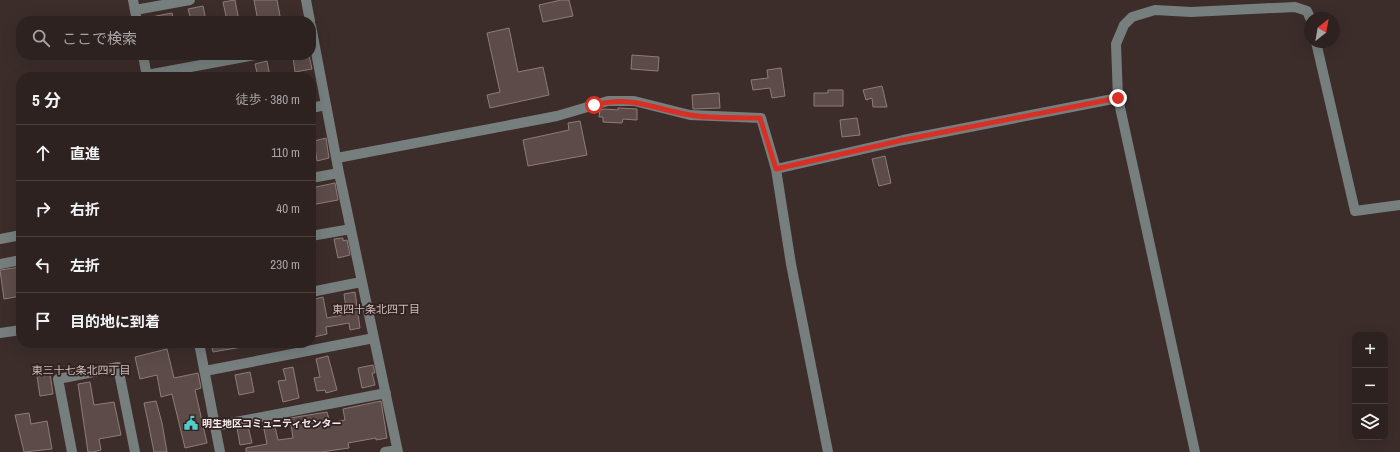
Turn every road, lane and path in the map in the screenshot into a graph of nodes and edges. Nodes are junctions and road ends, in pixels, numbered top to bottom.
1 (190, 0) edge
2 (306, 0) edge
3 (134, 5) edge
4 (1307, 12) edge
5 (136, 16) edge
6 (309, 16) edge
7 (1317, 48) edge
8 (316, 58) edge
9 (144, 60) edge
10 (229, 60) edge
11 (146, 72) edge
12 (168, 72) edge
13 (1118, 98) junction
14 (326, 105) junction
15 (316, 107) edge
16 (337, 158) junction
17 (776, 169) junction
18 (339, 173) junction
19 (316, 177) edge
20 (1400, 205) edge
21 (351, 229) junction
22 (316, 235) edge
23 (16, 236) edge
24 (0, 239) edge
25 (16, 261) edge
26 (0, 264) edge
27 (361, 282) junction
28 (316, 291) edge
29 (16, 331) edge
30 (0, 333) edge
31 (374, 338) junction
32 (200, 348) edge
33 (205, 371) junction
34 (386, 393) junction
35 (215, 426) junction
36 (398, 451) edge
37 (72, 452) edge
38 (135, 452) edge
39 (220, 452) edge
40 (385, 452) edge
41 (828, 452) edge
42 (1195, 452) edge

1 - 3 street
2 - 6 street
3 - 5 street
4 - 13 street
7 - 20 street
8 - 14 street
9 - 11 street
10 - 12 street
13 - 17 street
13 - 42 street
14 - 15 street
14 - 16 street
16 - 17 street
16 - 18 street
17 - 41 street
18 - 19 street
18 - 21 street
21 - 22 street
21 - 27 street
23 - 24 street
25 - 26 street
27 - 28 street
27 - 31 street
29 - 30 street
31 - 33 street
31 - 34 street
32 - 33 street
33 - 35 street
34 - 35 street
34 - 36 street
35 - 39 street
36 - 40 street
37 - 38 street

